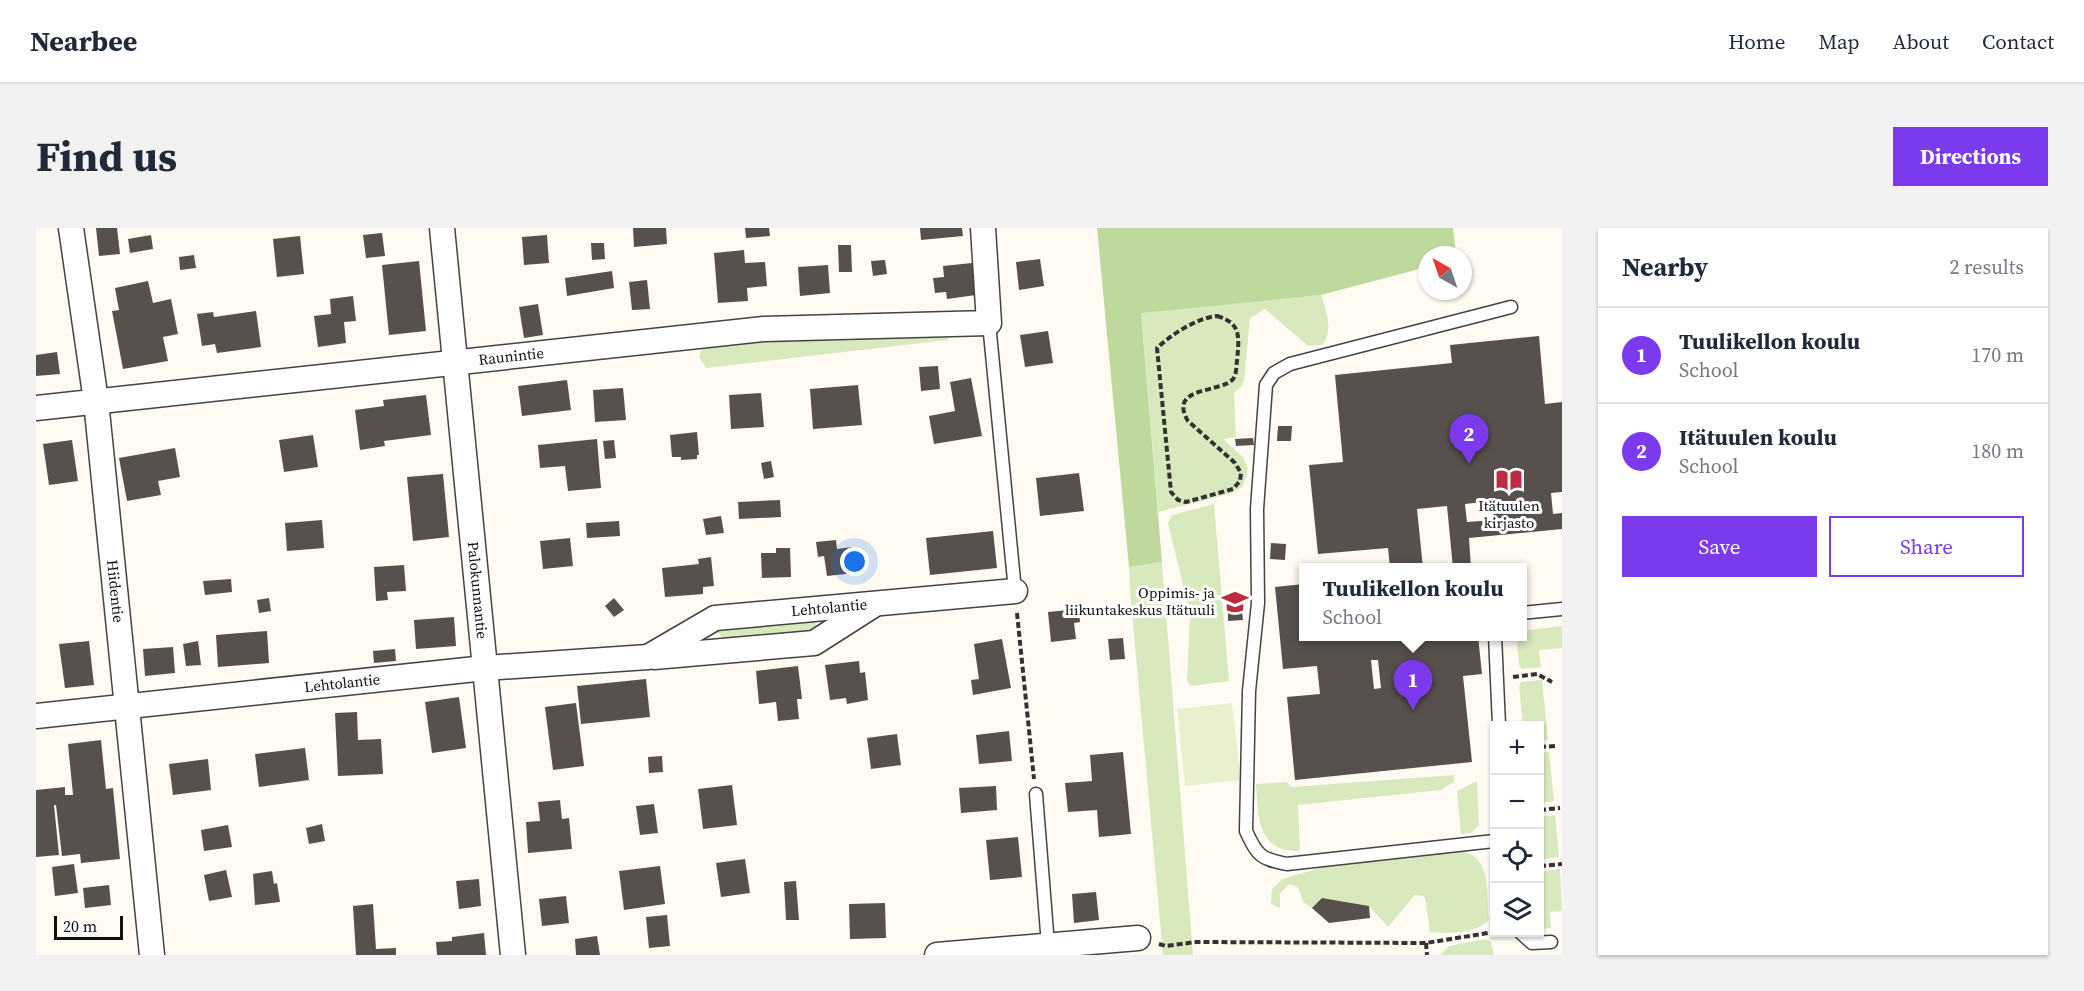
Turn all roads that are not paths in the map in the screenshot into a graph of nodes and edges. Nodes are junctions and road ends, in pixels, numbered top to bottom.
1 (71, 228) edge
2 (441, 228) edge
3 (983, 228) edge
4 (1511, 307) dead end
5 (989, 323) junction
6 (455, 363) junction
7 (96, 401) junction
8 (36, 408) edge
9 (1015, 591) joint
10 (876, 603) junction
11 (1562, 609) edge
12 (1527, 612) edge
13 (1495, 641) edge
14 (648, 657) junction
15 (485, 668) junction
16 (125, 706) junction
17 (36, 716) edge
18 (1499, 721) edge
19 (1036, 794) road end
20 (1490, 841) edge
21 (1525, 937) edge
22 (1138, 938) road end
23 (1551, 942) dead end
24 (1048, 945) junction
25 (152, 955) edge
26 (513, 955) edge
27 (937, 955) edge

1 - 7 street, Hiidentie
2 - 6 street, Palokunnantie
3 - 5 street
4 - 20 lane
5 - 6 street, Raunintie
5 - 9 lane
6 - 7 street, Raunintie
6 - 15 street, Palokunnantie
7 - 8 street, Raunintie
7 - 16 street, Hiidentie
9 - 10 street, Lehtolantie
10 - 14 street, Lehtolantie
10 - 14 street, Lehtolantie
11 - 12 lane
13 - 18 lane
14 - 15 street, Lehtolantie
15 - 16 street, Lehtolantie
15 - 26 street, Palokunnantie
16 - 17 street, Lehtolantie
16 - 25 street, Hiidentie
19 - 24 lane
21 - 23 lane
22 - 24 street
24 - 27 street

